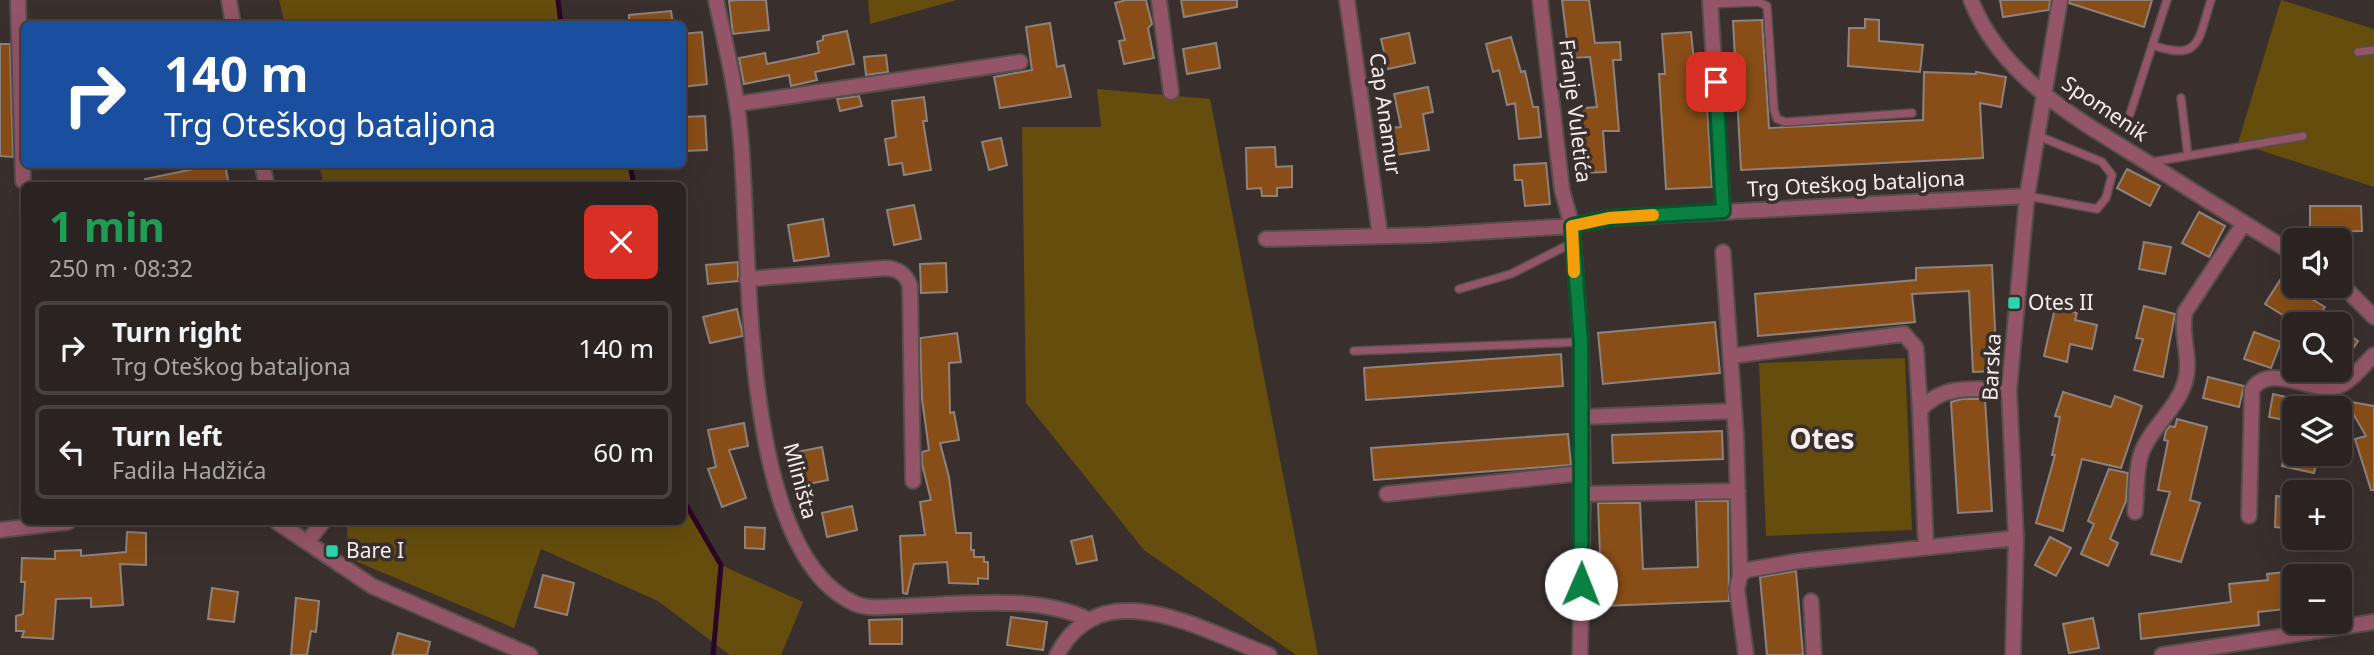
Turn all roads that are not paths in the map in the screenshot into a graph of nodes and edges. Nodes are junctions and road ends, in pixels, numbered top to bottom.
1 (18, 0) edge
2 (229, 0) edge
3 (716, 0) edge
4 (1159, 0) edge
5 (1347, 0) edge
6 (1540, 0) edge
7 (1971, 0) edge
8 (2060, 0) edge
9 (2167, 0) edge
10 (2211, 0) edge
11 (1710, 2) edge
12 (232, 21) edge
13 (2152, 46) junction
14 (2374, 50) edge
15 (2358, 52) dead end
16 (1020, 62) dead end
17 (1171, 92) dead end
18 (2043, 92) junction
19 (2182, 99) dead end
20 (737, 104) junction
21 (21, 109) edge
22 (1912, 113) dead end
23 (2130, 114) dead end
24 (2036, 135) junction
25 (2303, 136) dead end
26 (2188, 156) junction
27 (2147, 163) junction
28 (23, 168) edge
29 (23, 181) dead end
30 (2027, 196) junction
31 (1723, 211) junction
32 (2244, 223) junction
33 (1572, 226) junction
34 (1380, 235) junction
35 (1266, 239) dead end
36 (1572, 243) junction
37 (2282, 247) edge
38 (1723, 252) dead end
39 (747, 279) junction
40 (1459, 289) dead end
41 (2352, 295) edge
42 (2374, 317) edge
43 (1581, 342) junction
44 (1354, 351) dead end
45 (2374, 355) edge
46 (1731, 356) junction
47 (2009, 390) junction
48 (1734, 411) junction
49 (1920, 411) junction
50 (1582, 417) junction
51 (1582, 473) junction
52 (913, 481) dead end
53 (1738, 491) junction
54 (1387, 494) dead end
55 (1583, 494) junction
56 (2135, 512) dead end
57 (2249, 516) dead end
58 (42, 525) edge
59 (282, 525) edge
60 (321, 525) edge
61 (0, 530) edge
62 (2016, 538) junction
63 (307, 542) junction
64 (1926, 547) junction
65 (1740, 575) junction
66 (1811, 601) dead end
67 (1087, 620) junction
68 (2374, 622) edge
69 (530, 655) edge
70 (1057, 655) edge
71 (1269, 655) edge
72 (1580, 655) edge
73 (1746, 655) edge
74 (1814, 655) edge
75 (2013, 655) edge
76 (2162, 655) edge

1 - 21 street
2 - 12 street
3 - 20 street, Mliništa
4 - 17 street
5 - 34 street, Cap Anamur
6 - 33 street, Franje Vuletića
7 - 18 street, Spomenik
8 - 18 street, Barska
9 - 13 lane
10 - 13 lane
11 - 22 lane
11 - 31 street
13 - 23 lane
14 - 15 lane
16 - 20 street
18 - 24 street, Barska
18 - 27 street, Spomenik
19 - 26 lane
20 - 39 street, Mliništa
24 - 30 street, Barska
24 - 30 lane
25 - 26 lane
26 - 27 lane
27 - 32 street, Spomenik
28 - 29 street
30 - 31 street, Trg Oteškog bataljona
30 - 47 street, Barska
31 - 33 street, Trg Oteškog bataljona
32 - 37 street, Spomenik
32 - 56 street
33 - 34 street
33 - 36 street
34 - 35 street
36 - 40 lane
36 - 43 street
38 - 46 street
39 - 52 street
39 - 67 street, Mliništa
41 - 42 street
43 - 44 lane
43 - 50 street
45 - 57 street
46 - 48 street
46 - 49 street
47 - 49 street
47 - 62 street, Barska
48 - 50 street
48 - 53 street
49 - 64 street
50 - 51 street
51 - 54 street
51 - 55 street
53 - 55 street
53 - 65 street
55 - 72 street
58 - 61 street
59 - 63 street
60 - 63 street
62 - 64 street
62 - 75 street, Barska
63 - 69 street
64 - 65 street
65 - 73 street
66 - 74 street
67 - 70 street
67 - 71 street
68 - 76 street

